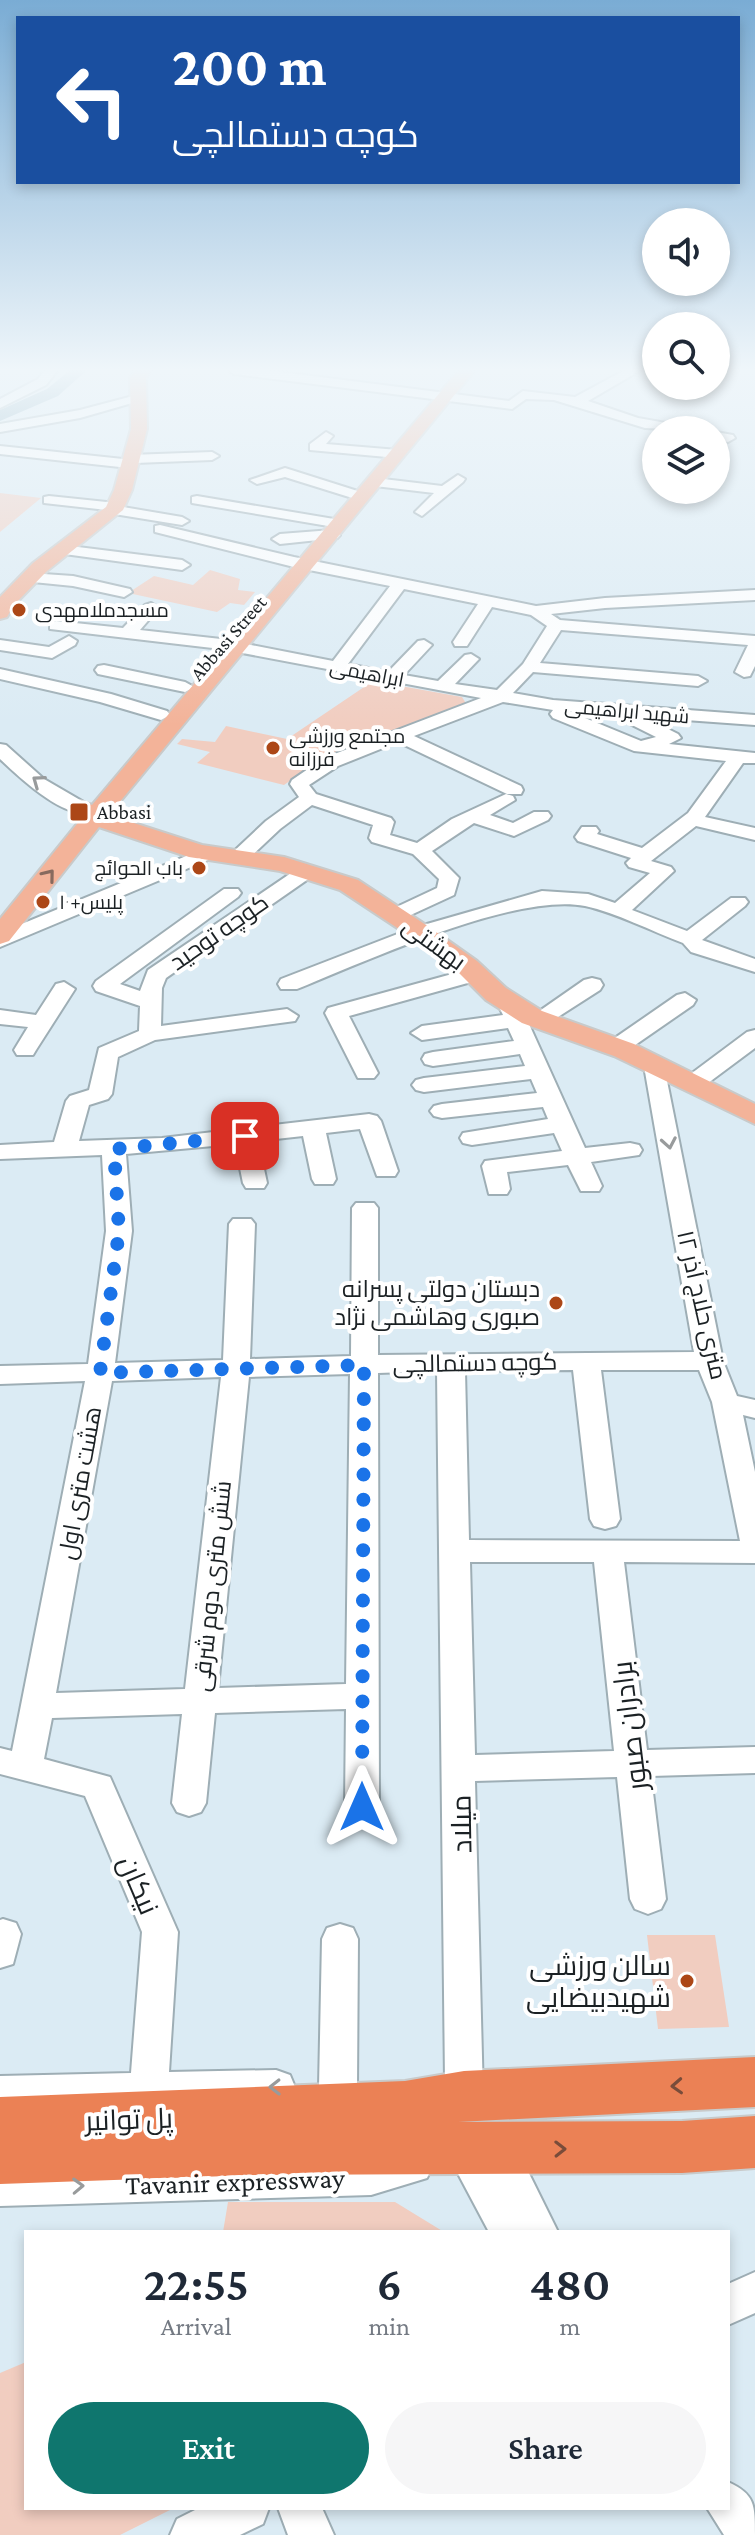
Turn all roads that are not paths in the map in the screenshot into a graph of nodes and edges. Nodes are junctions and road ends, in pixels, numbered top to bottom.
1 (121, 488) edge
2 (269, 488) edge
3 (352, 488) edge
4 (365, 488) edge
5 (218, 489) dead end
6 (443, 490) joint
7 (363, 491) junction
8 (49, 500) dead end
9 (197, 500) junction
10 (115, 509) junction
11 (258, 510) junction
12 (422, 512) dead end
13 (162, 523) junction
14 (273, 538) dead end
15 (317, 544) junction
16 (62, 550) junction
17 (182, 565) dead end
18 (29, 578) junction
19 (400, 583) junction
20 (755, 595) edge
21 (488, 601) junction
22 (108, 607) dead end
23 (151, 608) dead end
24 (536, 611) junction
25 (0, 613) edge
26 (556, 625) junction
27 (56, 626) dead end
28 (646, 632) junction
29 (127, 634) junction
30 (707, 637) junction
31 (69, 641) dead end
32 (754, 641) edge
33 (461, 642) dead end
34 (0, 645) edge
35 (424, 645) dead end
36 (228, 646) junction
37 (637, 653) dead end
38 (471, 659) dead end
39 (337, 667) junction
40 (529, 667) junction
41 (104, 670) dead end
42 (697, 671) junction
43 (744, 672) dead end
44 (0, 674) edge
45 (391, 678) junction
46 (185, 687) junction
47 (441, 687) junction
48 (500, 697) junction
49 (553, 705) junction
50 (619, 712) junction
51 (168, 717) junction
52 (685, 717) junction
53 (755, 720) edge
54 (718, 725) dead end
55 (399, 736) junction
56 (672, 738) junction
57 (640, 747) junction
58 (0, 749) edge
59 (689, 752) junction
60 (747, 758) edge
61 (309, 798) junction
62 (88, 813) junction
63 (473, 816) junction
64 (541, 816) dead end
65 (691, 819) junction
66 (589, 831) dead end
67 (755, 834) edge
68 (420, 850) junction
69 (208, 853) junction
70 (646, 856) junction
71 (239, 857) junction
72 (307, 871) junction
73 (231, 893) dead end
74 (738, 902) dead end
75 (0, 906) edge
76 (618, 911) junction
77 (395, 915) junction
78 (420, 932) junction
79 (0, 938) edge
80 (690, 939) junction
81 (755, 966) edge
82 (474, 974) junction
83 (289, 984) dead end
84 (592, 985) dead end
85 (64, 989) dead end
86 (685, 1000) dead end
87 (150, 1002) junction
88 (521, 1014) junction
89 (287, 1016) dead end
90 (0, 1017) edge
91 (42, 1022) junction
92 (422, 1033) dead end
93 (150, 1034) junction
94 (755, 1037) edge
95 (528, 1046) junction
96 (617, 1047) junction
97 (25, 1050) dead end
98 (433, 1059) dead end
99 (655, 1066) junction
100 (539, 1071) junction
101 (366, 1073) dead end
102 (692, 1084) junction
103 (424, 1085) dead end
104 (551, 1099) junction
105 (442, 1111) dead end
106 (755, 1115) edge
107 (563, 1124) junction
108 (313, 1128) junction
109 (245, 1136) junction
110 (472, 1138) dead end
111 (114, 1149) junction
112 (630, 1150) dead end
113 (64, 1151) junction
114 (1, 1155) edge
115 (577, 1156) junction
116 (386, 1171) dead end
117 (324, 1179) dead end
118 (255, 1183) dead end
119 (590, 1186) dead end
120 (498, 1189) dead end
121 (365, 1208) dead end
122 (242, 1224) dead end
123 (709, 1361) junction
124 (451, 1362) junction
125 (586, 1362) junction
126 (364, 1365) junction
127 (236, 1369) junction
128 (100, 1373) junction
129 (0, 1375) edge
130 (726, 1402) junction
131 (755, 1409) edge
132 (605, 1519) dead end
133 (755, 1543) edge
134 (454, 1551) junction
135 (608, 1552) junction
136 (755, 1552) edge
137 (362, 1696) junction
138 (200, 1701) junction
139 (39, 1706) junction
140 (755, 1760) edge
141 (13, 1764) edge
142 (633, 1764) junction
143 (460, 1768) junction
144 (189, 1803) dead end
145 (362, 1807) dead end
146 (648, 1899) dead end
147 (340, 1939) dead end
148 (755, 2082) edge
149 (338, 2087) junction
150 (149, 2088) junction
151 (0, 2093) edge
152 (0, 2123) edge
153 (258, 2132) junction
154 (476, 2132) junction
155 (755, 2142) edge
156 (0, 2158) edge
157 (0, 2188) edge
158 (509, 2230) edge
159 (537, 2230) edge
160 (755, 2292) edge
161 (730, 2304) edge
162 (730, 2506) edge
163 (243, 2510) edge
164 (301, 2510) edge
165 (193, 2535) edge
166 (311, 2535) edge
167 (753, 2535) edge

1 - 10 main road
2 - 11 street
3 - 7 street
4 - 7 main road, Abbasi Street
5 - 9 street
6 - 7 street
6 - 12 street
7 - 15 main road, Abbasi Street
8 - 10 street
9 - 11 street
9 - 13 street
10 - 13 street
10 - 16 main road
11 - 13 street
11 - 15 street
13 - 15 street
14 - 15 street
15 - 19 street
15 - 36 main road, Abbasi Street
16 - 17 street
16 - 18 main road
18 - 22 street
18 - 25 main road
19 - 21 street
19 - 39 street
20 - 24 street
21 - 24 street
21 - 33 street
23 - 29 street
24 - 26 street
26 - 28 street
26 - 40 street
27 - 29 street, ابراهیمی
28 - 30 street
28 - 37 street
29 - 36 street, ابراهیمی
30 - 32 street
30 - 42 street
31 - 34 street
32 - 43 street
35 - 45 street
36 - 39 street, ابراهیمی
36 - 46 main road, Abbasi Street
36 - 51 main road
38 - 47 street
39 - 45 street, ابراهیمی
40 - 42 street
40 - 48 street
41 - 46 street
42 - 52 street
44 - 51 street
45 - 47 street, ابراهیمی
46 - 51 main road, Abbasi Street
47 - 48 street, ابراهیمی
48 - 49 street, شهید ابراهیمی
48 - 55 street
49 - 50 street, شهید ابراهیمی
49 - 57 street
50 - 52 street, شهید ابراهیمی
50 - 56 street
51 - 62 main road, Abbasi Street
52 - 53 street, شهید ابراهیمی
54 - 56 street
55 - 61 street
55 - 63 street
56 - 57 street
56 - 59 street
57 - 59 street
62 -> 58 street
59 - 60 street
60 - 65 street
61 - 68 street
61 - 71 street
62 - 69 main road, بهشتی
62 - 75 main road, Abbasi Street
79 -> 62 main road, Abbasi Street
63 - 64 street
63 - 68 street
65 - 67 street
65 - 70 street
66 - 70 street
68 - 77 street
69 - 71 main road, بهشتی
69 - 79 street
70 - 76 street
71 - 72 main road, بهشتی
72 - 77 main road, بهشتی
72 - 87 street, کوچه توحید
73 - 87 street
74 - 80 street
76 - 78 street
76 - 80 street
77 - 78 main road, بهشتی
78 - 82 main road, بهشتی
78 - 83 street
80 - 81 street
82 - 88 main road, بهشتی
82 - 101 street
84 - 88 street
85 - 91 street
86 - 96 street
87 - 93 street, کوچه توحید
88 - 92 street
88 - 95 street
88 - 96 main road, بهشتی
89 - 93 street
90 - 91 street
91 - 97 street
93 - 113 street
94 - 102 street
95 - 98 street
95 - 100 street
96 - 99 main road, بهشتی
99 - 102 main road, بهشتی
99 -> 123 street, ۱۲ متری حلاج آذر
100 - 103 street
100 - 104 street
102 - 106 main road, بهشتی
104 - 105 street
104 - 107 street
107 - 110 street
107 - 115 street
108 - 109 street
108 - 116 street
108 - 117 street
109 - 111 street
109 - 118 street
111 - 113 street
111 - 128 street, هشت متری اول
112 - 115 street
113 - 114 street
115 - 119 street
115 - 120 street
121 - 126 street
122 - 127 street, شش متری دوم شرقی
123 - 125 street, کوچه دستمالچی
123 - 130 street, ۱۲ متری حلاج آذر
124 - 125 street, کوچه دستمالچی
124 - 126 street, کوچه دستمالچی
124 - 134 street, میلاد
125 - 132 street
126 - 127 street, کوچه دستمالچی
126 - 137 street
127 - 128 street, کوچه دستمالچی
127 - 138 street, شش متری دوم شرقی
128 - 129 street, کوچه دستمالچی
128 - 139 street, هشت متری اول
130 - 131 street
130 - 133 street, ۱۲ متری حلاج آذر
134 - 135 street
134 - 143 street, میلاد
135 - 136 street
135 - 142 street, برادران صبور
137 - 138 street
137 - 145 street
138 - 139 street
138 - 144 street, شش متری دوم شرقی
139 - 141 street, هشت متری اول
140 - 142 street
141 - 150 street, نیکان
142 - 143 street
142 - 146 street, برادران صبور
143 - 154 street, میلاد
147 - 149 street
148 -> 154 highway, Tavanir expressway
149 -> 150 street, Tavanir expressway
149 - 154 street, Tavanir expressway
150 - 151 street, Tavanir expressway
152 - 153 highway, پل توانیر
153 - 154 highway, Tavanir expressway
153 - 156 highway, پل توانیر
154 -> 155 highway, Tavanir expressway
157 -> 154 street, Tavanir expressway
154 - 158 street
154 - 159 street
160 - 161 street
162 - 167 street
163 - 165 street
164 - 166 street

